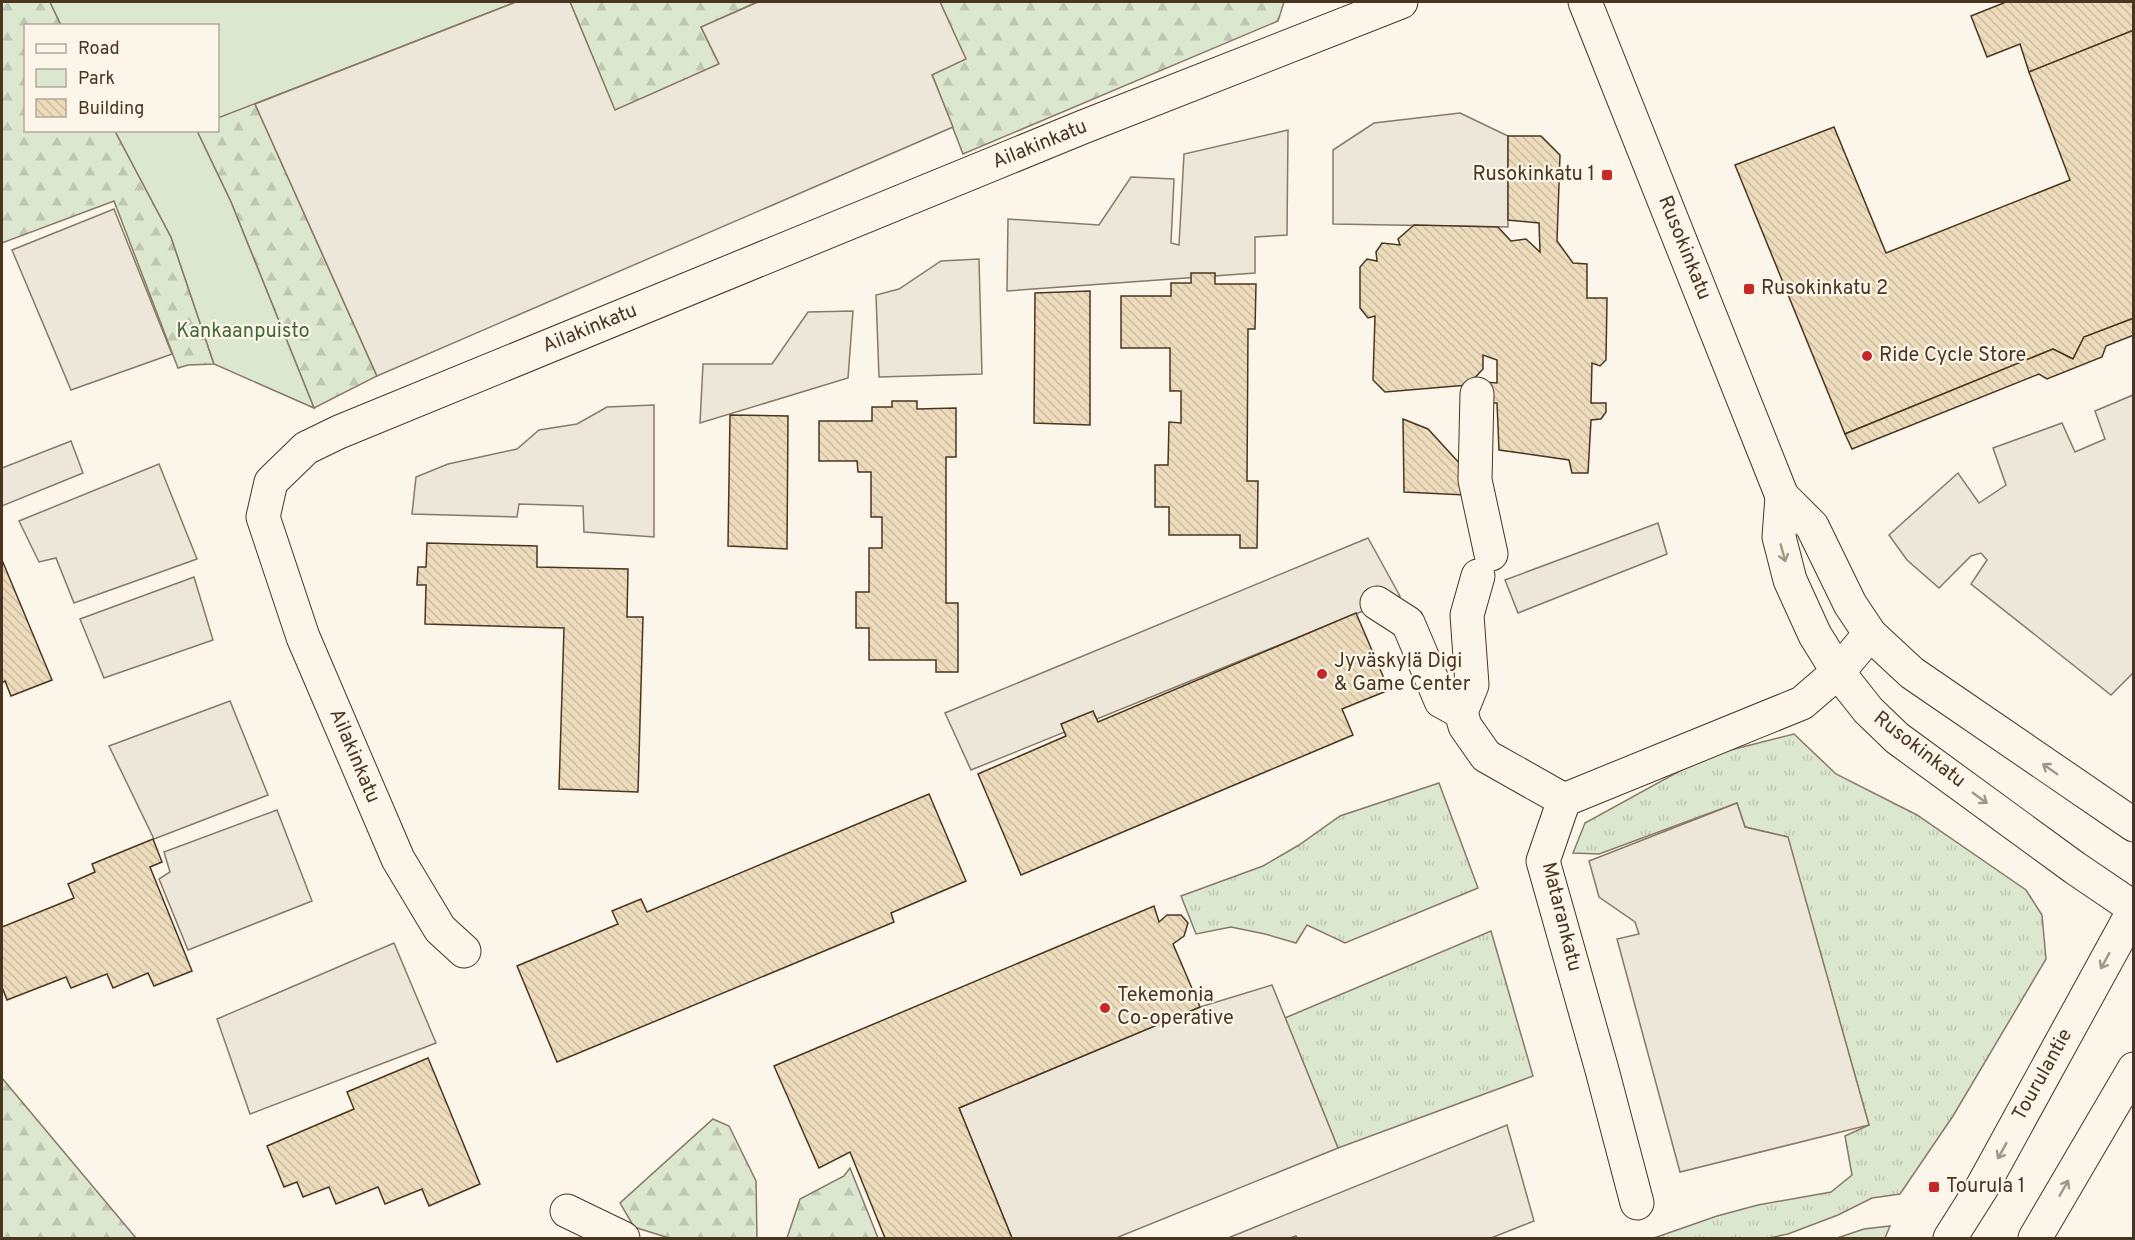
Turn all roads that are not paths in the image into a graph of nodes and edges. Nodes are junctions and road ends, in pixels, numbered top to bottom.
1 (1401, 2) edge
2 (1585, 2) edge
3 (1477, 393) dead end
4 (1782, 496) junction
5 (1377, 603) dead end
6 (1870, 634) junction
7 (1838, 672) junction
8 (1461, 712) junction
9 (1564, 800) junction
10 (2133, 825) edge
11 (2133, 909) edge
12 (464, 951) dead end
13 (2133, 1069) edge
14 (1637, 1203) dead end
15 (567, 1211) dead end
16 (623, 1239) edge
17 (1950, 1239) edge
18 (2034, 1239) edge

1 - 12 street, Ailakinkatu
2 - 4 street, Rusokinkatu
3 - 8 street
4 - 6 street, Rusokinkatu
4 -> 7 street, Rusokinkatu
5 - 8 street
6 - 7 street
10 -> 6 street, Rusokinkatu
7 - 9 street
7 -> 11 street, Rusokinkatu
8 - 9 street
9 - 14 street, Matarankatu
11 -> 17 street, Tourulantie
18 -> 13 street
15 - 16 street

